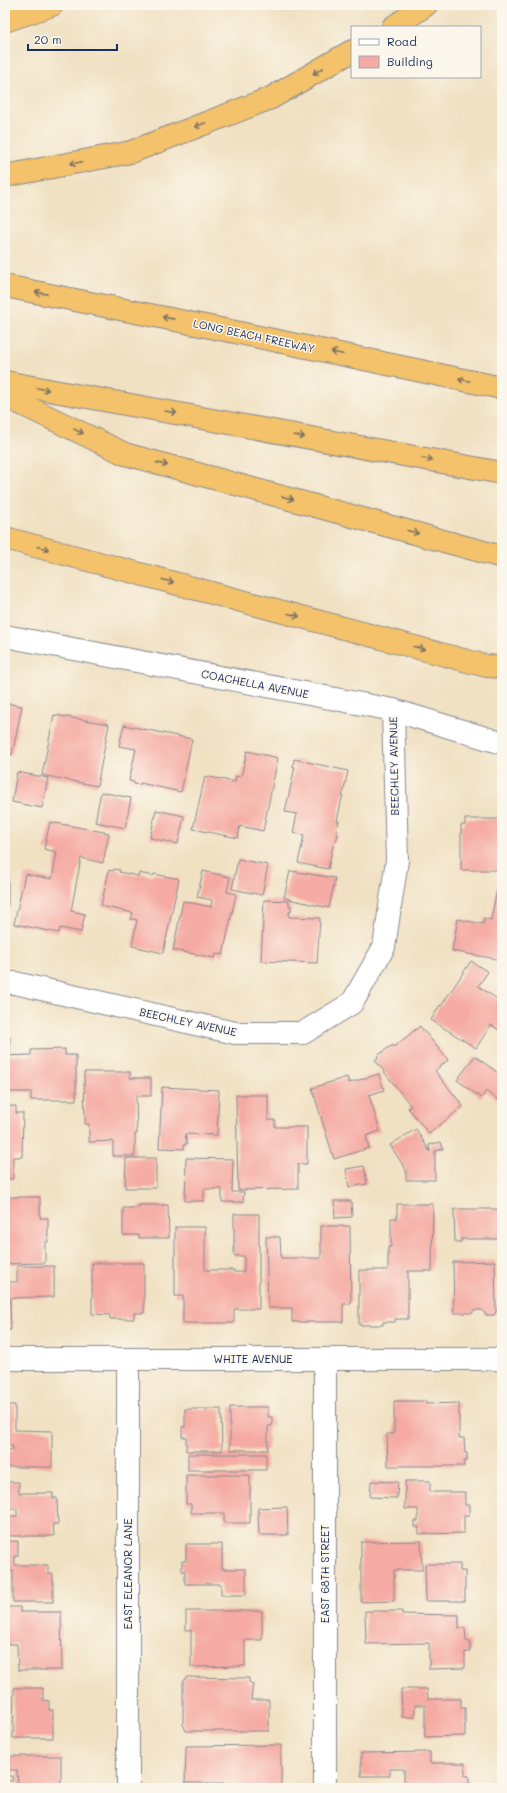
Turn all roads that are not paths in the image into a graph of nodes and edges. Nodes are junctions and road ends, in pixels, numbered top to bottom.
1 (52, 5) edge
2 (426, 5) edge
3 (5, 21) edge
4 (394, 26) edge
5 (351, 52) edge
6 (5, 176) edge
7 (5, 286) edge
8 (5, 382) edge
9 (502, 388) edge
10 (5, 396) edge
11 (502, 473) edge
12 (5, 538) edge
13 (502, 557) edge
14 (5, 636) edge
15 (494, 667) edge
16 (393, 710) junction
17 (502, 743) edge
18 (5, 983) edge
19 (5, 1359) edge
20 (128, 1359) junction
21 (325, 1359) junction
22 (502, 1359) edge
23 (128, 1788) edge
24 (325, 1788) edge

1 - 3 highway
2 - 4 highway
5 -> 6 highway
9 -> 7 highway, LONG BEACH FREEWAY
8 -> 11 highway
10 -> 13 highway
12 -> 15 highway
14 - 16 street, COACHELLA AVENUE
16 - 17 street, COACHELLA AVENUE
16 - 18 street, BEECHLEY AVENUE
19 - 20 street, WHITE AVENUE
20 - 21 street, WHITE AVENUE
20 - 23 street, EAST ELEANOR LANE
21 - 22 street, WHITE AVENUE
21 - 24 street, EAST 68TH STREET

